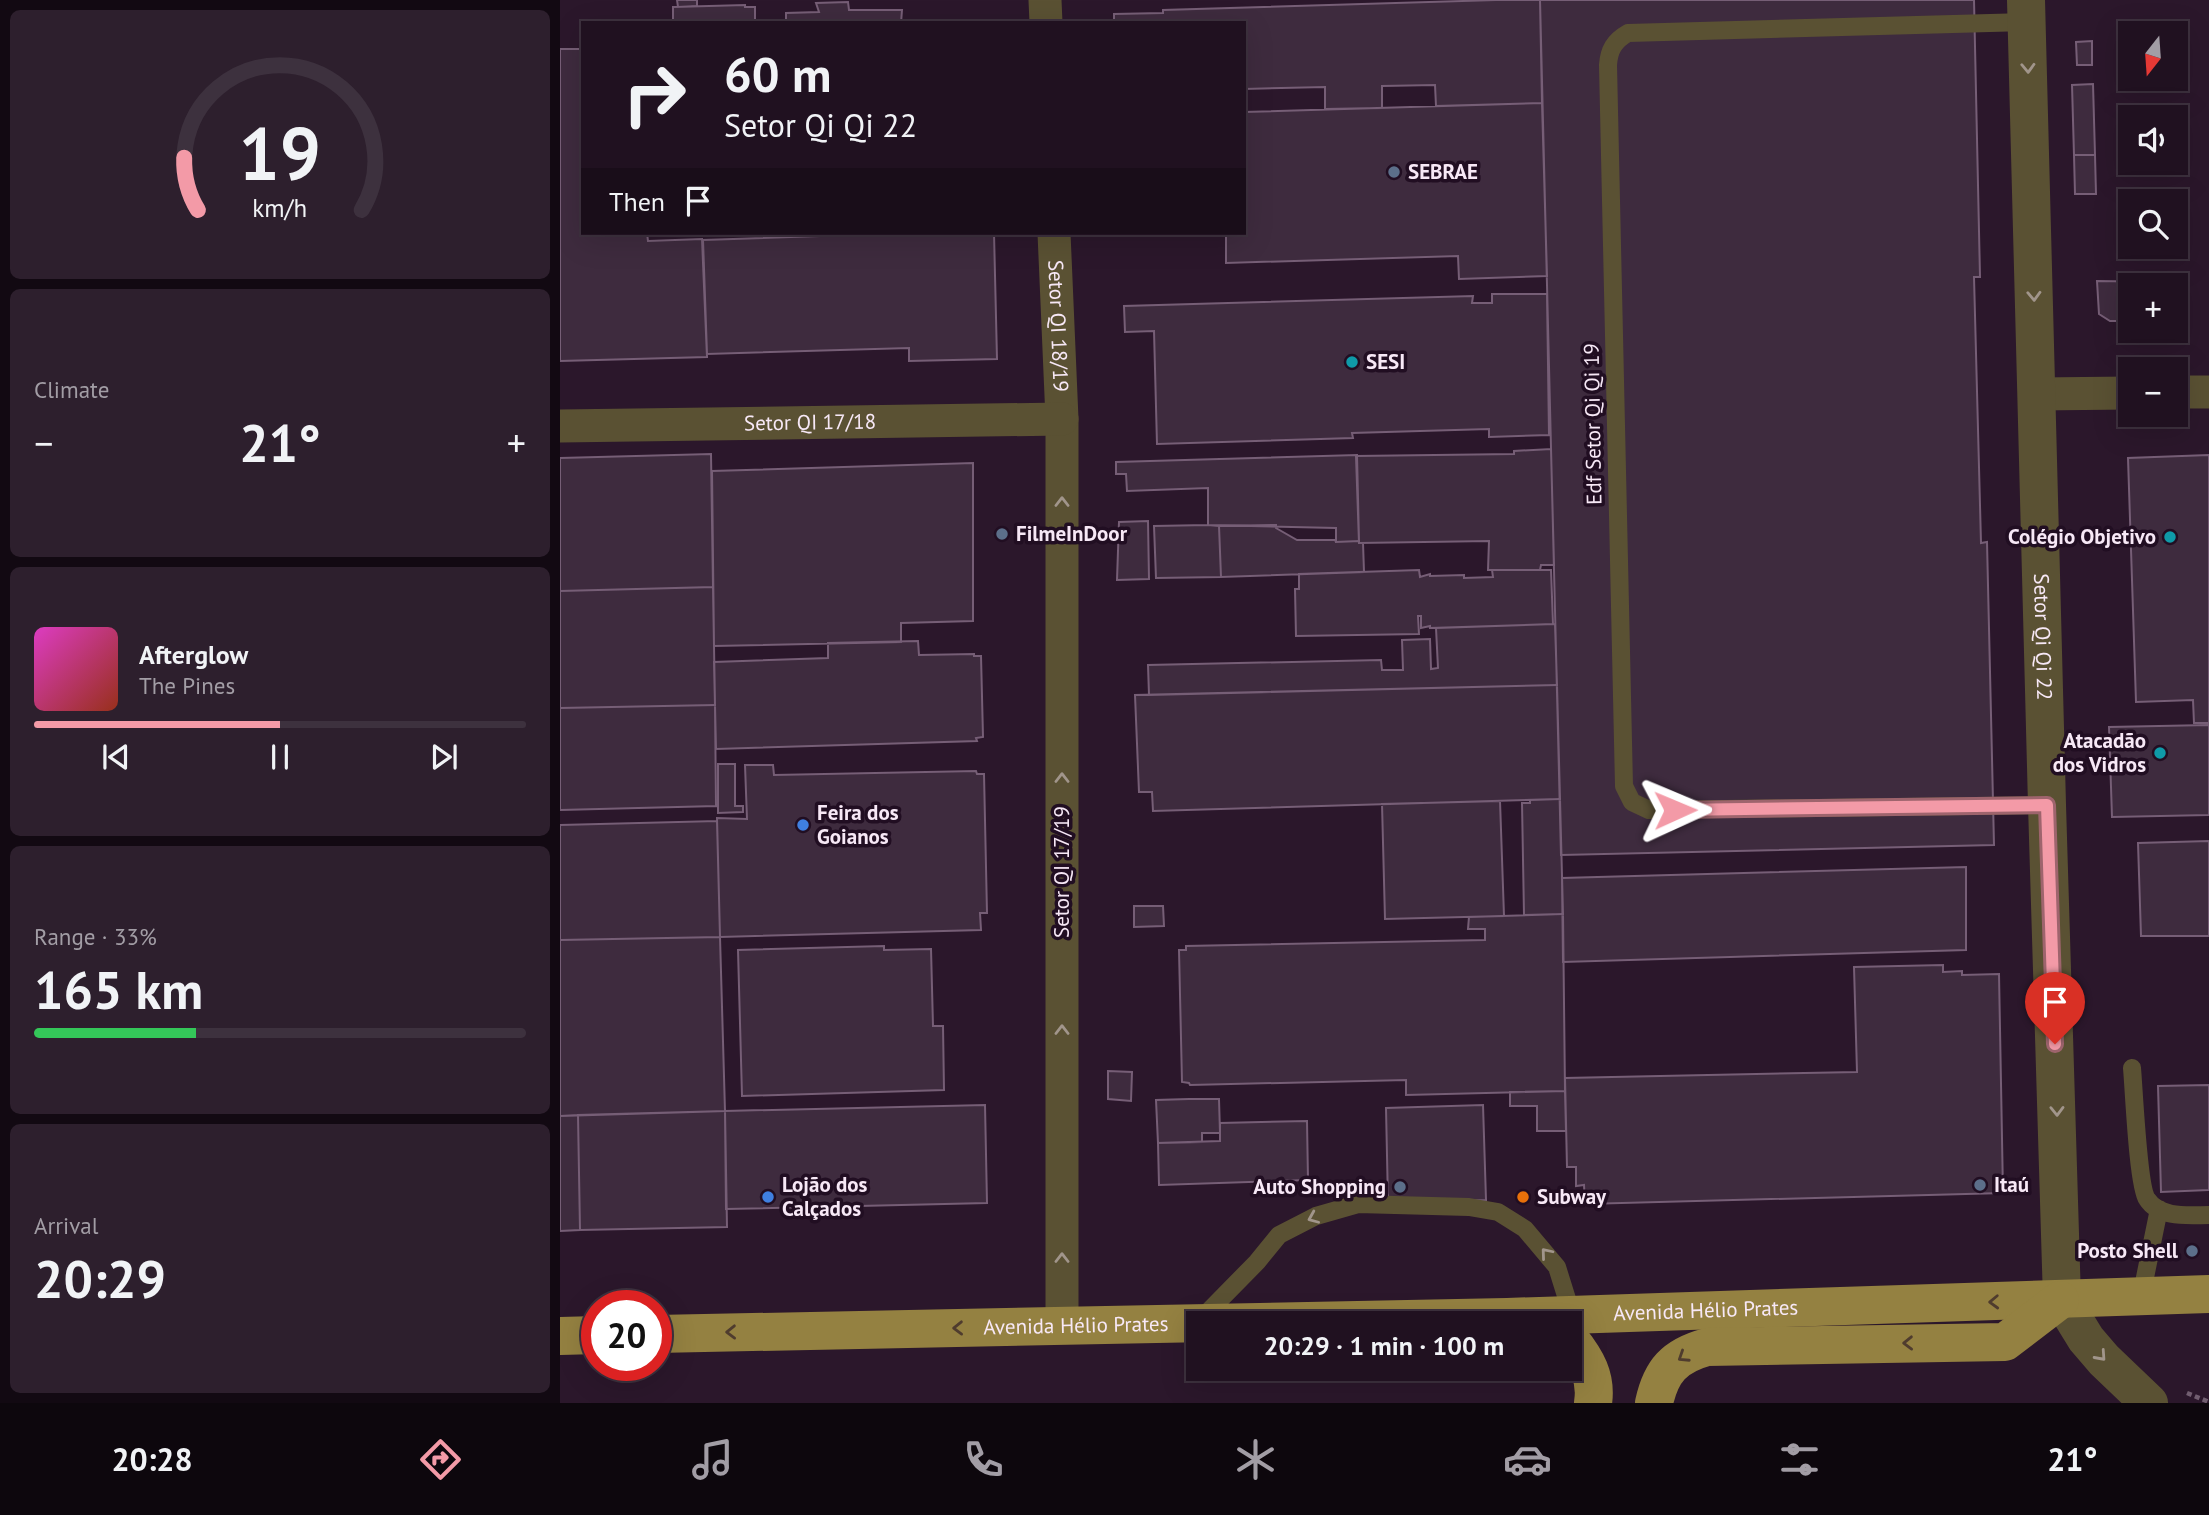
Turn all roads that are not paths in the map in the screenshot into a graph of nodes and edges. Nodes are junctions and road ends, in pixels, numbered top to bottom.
1 (1045, 0) edge
2 (2026, 11) edge
3 (1046, 21) edge
4 (1054, 235) edge
5 (2188, 392) edge
6 (2209, 392) edge
7 (2118, 393) edge
8 (2037, 394) junction
9 (1062, 419) junction
10 (560, 426) edge
11 (2047, 805) junction
12 (2132, 1068) dead end
13 (2159, 1209) junction
14 (2209, 1215) edge
15 (2209, 1294) edge
16 (2141, 1297) junction
17 (2061, 1300) junction
18 (1209, 1311) edge
19 (1567, 1311) edge
20 (1186, 1323) edge
21 (1062, 1326) junction
22 (1582, 1326) edge
23 (672, 1334) edge
24 (581, 1335) edge
25 (560, 1336) edge
26 (1582, 1350) edge
27 (1593, 1403) edge
28 (1654, 1403) edge
29 (2149, 1403) edge

1 - 3 street
2 -> 8 street, Setor Qi Qi 22
2 - 11 lane, Edf Setor Qi Qi 19
4 - 9 street, Setor QI 18/19
5 - 6 street
7 - 8 street
8 - 11 street, Setor Qi Qi 22
9 - 10 street, Setor QI 17/18
21 -> 9 street, Setor QI 17/19
11 -> 17 street, Setor Qi Qi 22
12 - 13 lane
13 - 14 lane
13 - 16 lane
15 - 16 main road, Avenida Hélio Prates
16 - 17 main road, Avenida Hélio Prates
17 -> 22 main road, Avenida Hélio Prates
17 -> 28 main road
17 -> 29 street
19 -> 18 lane
20 - 21 main road, Avenida Hélio Prates
21 -> 23 main road, Avenida Hélio Prates
24 - 25 main road
26 - 27 main road

